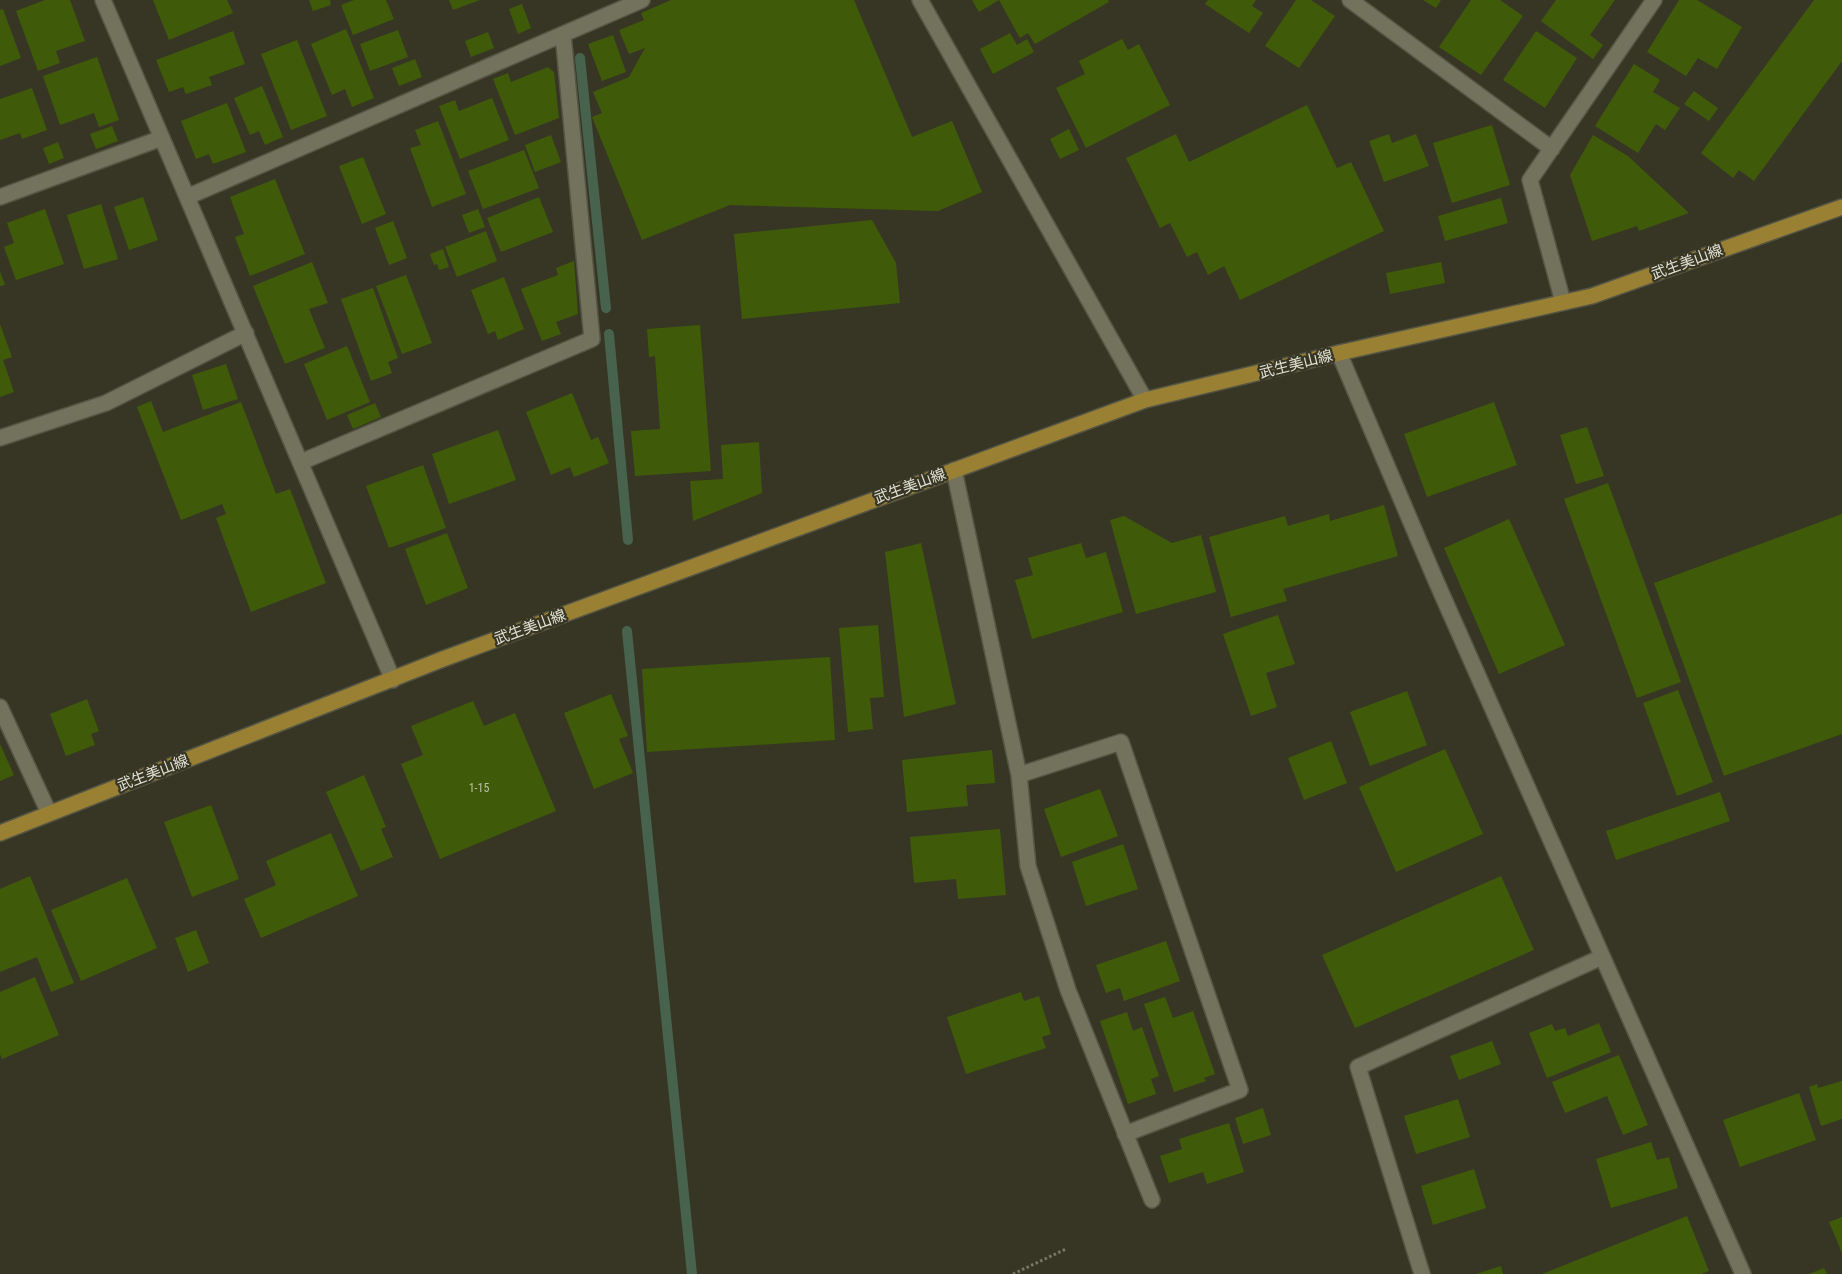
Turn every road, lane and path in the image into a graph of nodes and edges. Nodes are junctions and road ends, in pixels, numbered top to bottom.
1 (103, 0) edge
2 (642, 0) edge
3 (920, 0) edge
4 (1350, 0) edge
5 (1654, 0) edge
6 (563, 34) junction
7 (162, 138) junction
8 (1552, 149) junction
9 (0, 197) edge
10 (187, 197) junction
11 (1842, 208) edge
12 (1563, 302) junction
13 (246, 333) junction
14 (1339, 353) junction
15 (1145, 400) junction
16 (0, 438) edge
17 (301, 462) junction
18 (954, 470) junction
19 (393, 680) junction
20 (0, 707) edge
21 (1019, 775) junction
22 (49, 813) junction
23 (0, 833) edge
24 (1602, 957) junction
25 (1124, 1134) junction
26 (1152, 1200) dead end
27 (1066, 1249) dead end
28 (1012, 1274) edge
29 (1422, 1274) edge
30 (1744, 1274) edge

1 - 7 street
2 - 6 street
3 - 15 street
4 - 8 street
5 - 8 street
6 - 10 street
6 - 17 street
7 - 9 street
7 - 10 street
8 - 12 street
10 - 13 street
11 - 12 main road, 武生美山線
12 - 14 main road, 武生美山線
13 - 16 street
13 - 17 street
14 - 15 main road, 武生美山線
14 - 24 street
15 - 18 main road, 武生美山線
17 - 19 street
18 - 19 main road, 武生美山線
18 - 21 street
19 - 22 main road, 武生美山線
20 - 22 street
21 - 25 street
21 - 25 street
22 - 23 main road, 武生美山線
24 - 29 street
24 - 30 street
25 - 26 street
27 - 28 path

